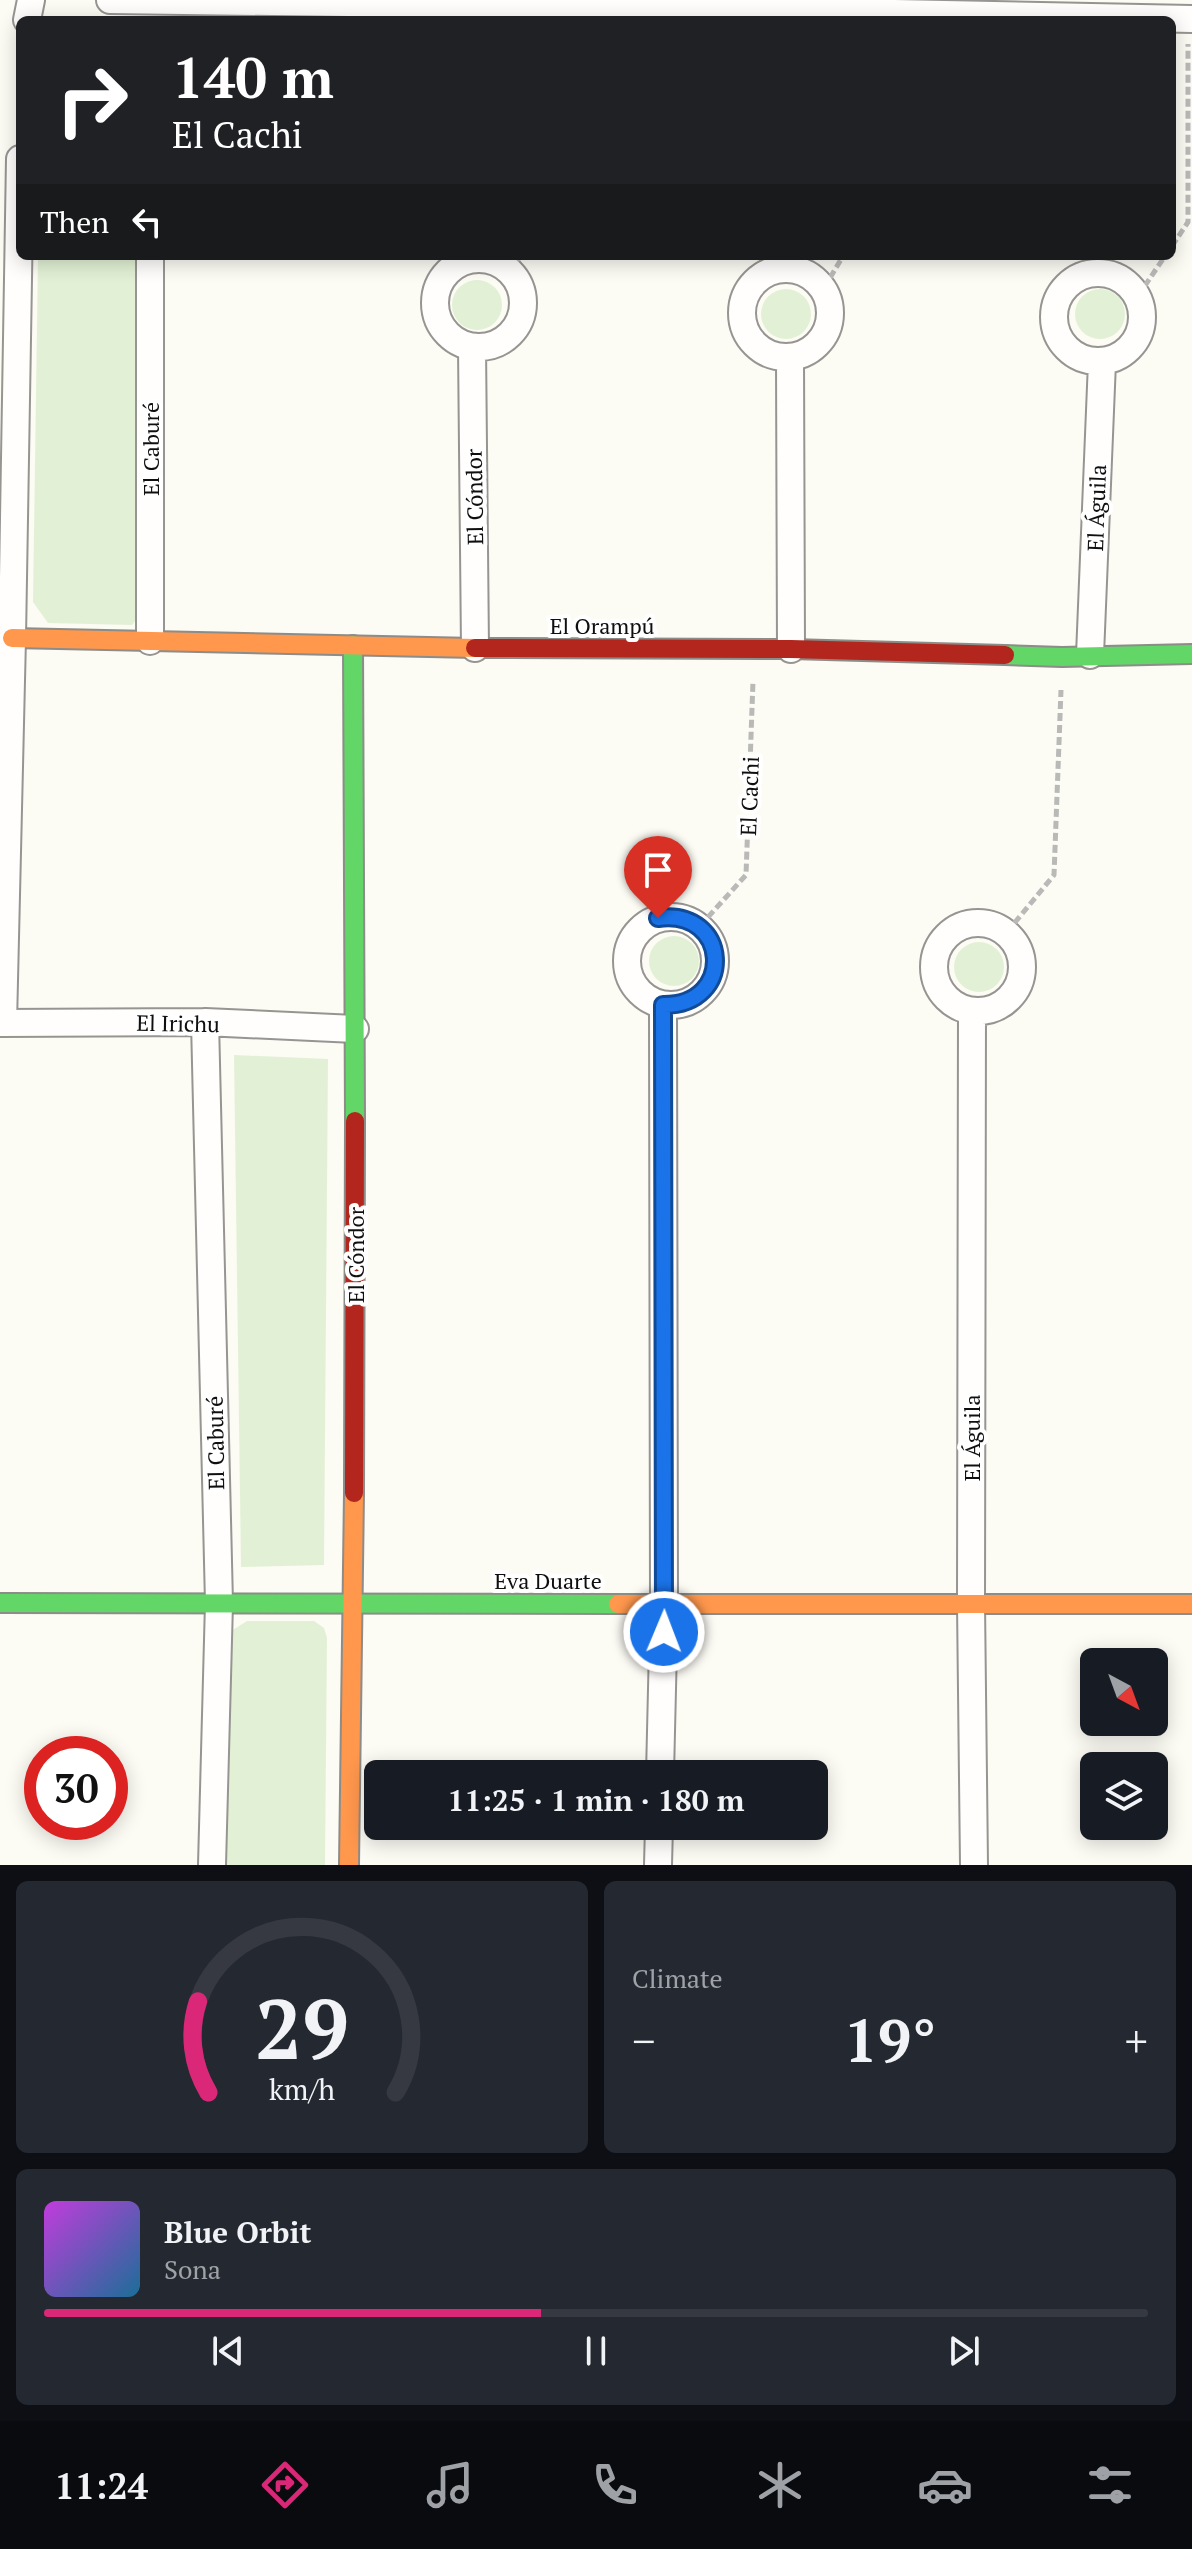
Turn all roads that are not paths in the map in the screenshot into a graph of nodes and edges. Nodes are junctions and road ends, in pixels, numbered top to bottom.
1 (110, 0) edge
2 (236, 1) edge
3 (498, 2) edge
4 (795, 5) edge
5 (1082, 8) edge
6 (151, 11) edge
7 (1161, 16) edge
8 (18, 260) edge
9 (150, 260) edge
10 (465, 260) edge
11 (489, 260) edge
12 (515, 262) edge
13 (472, 347) junction
14 (790, 358) junction
15 (1102, 362) junction
16 (12, 638) junction
17 (150, 641) junction
18 (353, 645) junction
19 (475, 648) junction
20 (791, 649) junction
21 (1192, 654) edge
22 (1090, 655) junction
23 (663, 1005) junction
24 (972, 1011) junction
25 (205, 1022) junction
26 (1, 1023) edge
27 (355, 1029) junction
28 (0, 1603) edge
29 (219, 1603) junction
30 (354, 1603) junction
31 (664, 1604) junction
32 (971, 1604) junction
33 (1192, 1604) edge
34 (660, 1760) edge
35 (659, 1840) edge
36 (212, 1865) edge
37 (349, 1865) edge
38 (658, 1865) edge
39 (974, 1865) edge

1 - 6 street
2 - 3 street
2 - 6 street
3 - 4 street
4 - 5 street
5 - 7 street
8 - 16 street
9 - 17 street, El Caburé
10 - 13 street
11 - 12 street
12 - 13 street
13 - 19 street, El Cóndor
14 - 14 street
14 - 20 street
15 - 15 street
15 - 22 street, El Águila
16 - 17 street, El Orampú
16 - 26 street
17 - 18 street, El Orampú
18 - 19 street, El Orampú
18 - 27 street, El Cóndor
19 - 20 street, El Orampú
20 - 22 street, El Orampú
21 - 22 street, El Orampú
23 - 23 street
23 - 31 street
24 - 24 street
24 - 32 street, El Águila
25 - 26 street, El Irichu
25 - 27 street, El Irichu
25 - 29 street, El Caburé
27 - 30 street, El Cóndor
28 - 29 street, Eva Duarte
29 - 30 street, Eva Duarte
29 - 36 street, El Caburé
30 - 31 street, Eva Duarte
30 - 37 street, El Cóndor
31 - 32 street, Eva Duarte
31 - 34 street
32 - 33 street, Eva Duarte
32 - 39 street, El Águila
35 - 38 street

